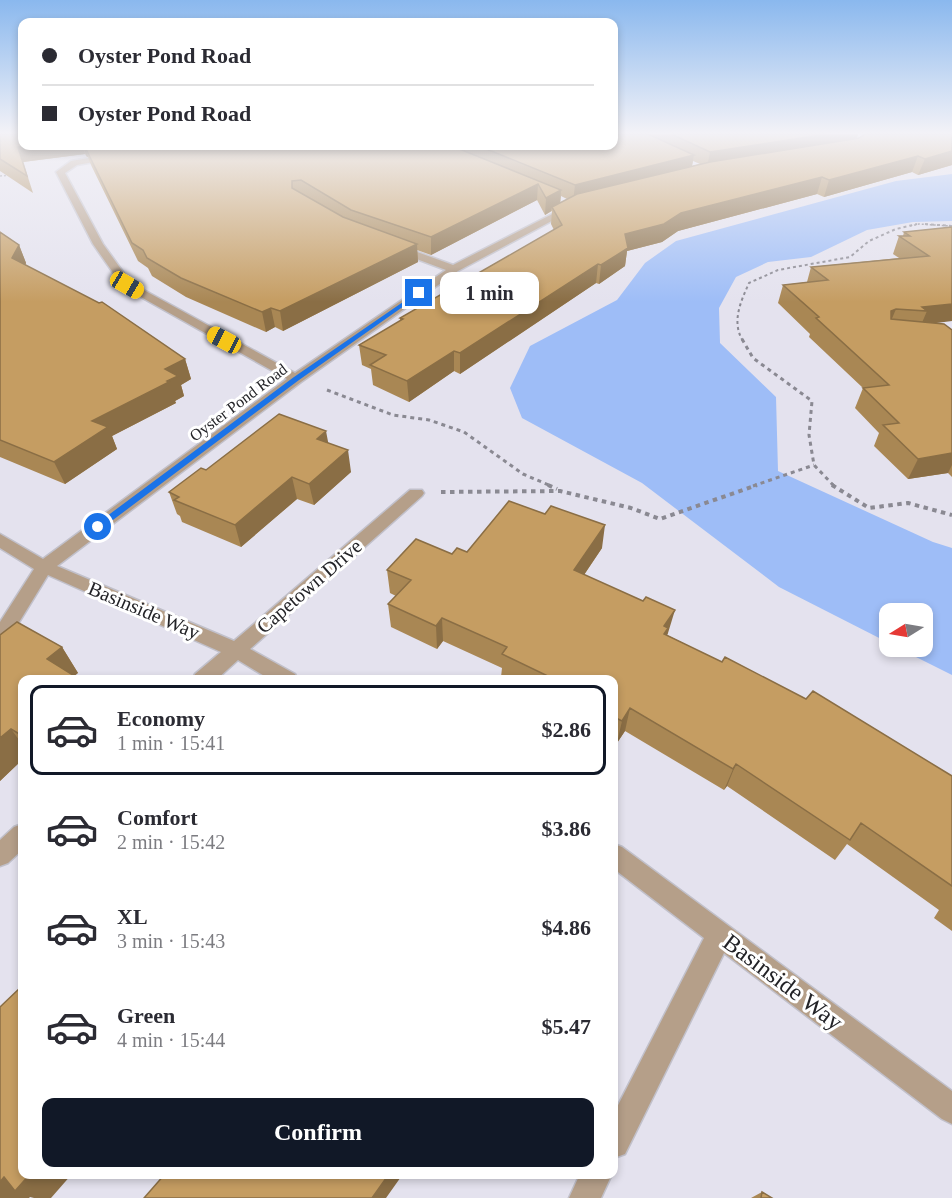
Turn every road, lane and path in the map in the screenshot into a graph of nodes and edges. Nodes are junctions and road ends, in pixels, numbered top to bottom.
1 (69, 190) edge
2 (572, 205) edge
3 (952, 226) edge
4 (381, 242) edge
5 (454, 268) junction
6 (296, 378) junction
7 (814, 465) junction
8 (560, 491) junction
9 (416, 493) joint
10 (952, 515) edge
11 (0, 540) edge
12 (44, 567) junction
13 (0, 637) edge
14 (236, 650) junction
15 (208, 675) edge
16 (279, 675) edge
17 (18, 839) edge
18 (0, 855) edge
19 (618, 858) edge
20 (719, 935) junction
21 (952, 1109) edge
22 (618, 1135) edge
23 (594, 1179) edge
24 (585, 1198) edge

1 - 6 street
2 - 5 street, Oyster Pond Road
3 - 7 path
4 - 5 street
5 - 6 street, Oyster Pond Road
6 - 8 path
6 - 12 street, Oyster Pond Road
7 - 8 path
7 - 10 path
8 - 9 path
9 - 14 street, Capetown Drive
11 - 12 street, Basinside Way
12 - 13 street, Oyster Pond Road
12 - 14 street, Basinside Way
14 - 15 street, Capetown Drive
14 - 16 street, Basinside Way
17 - 18 street
19 - 20 street, Basinside Way
20 - 21 street, Basinside Way
20 - 22 street
23 - 24 street

